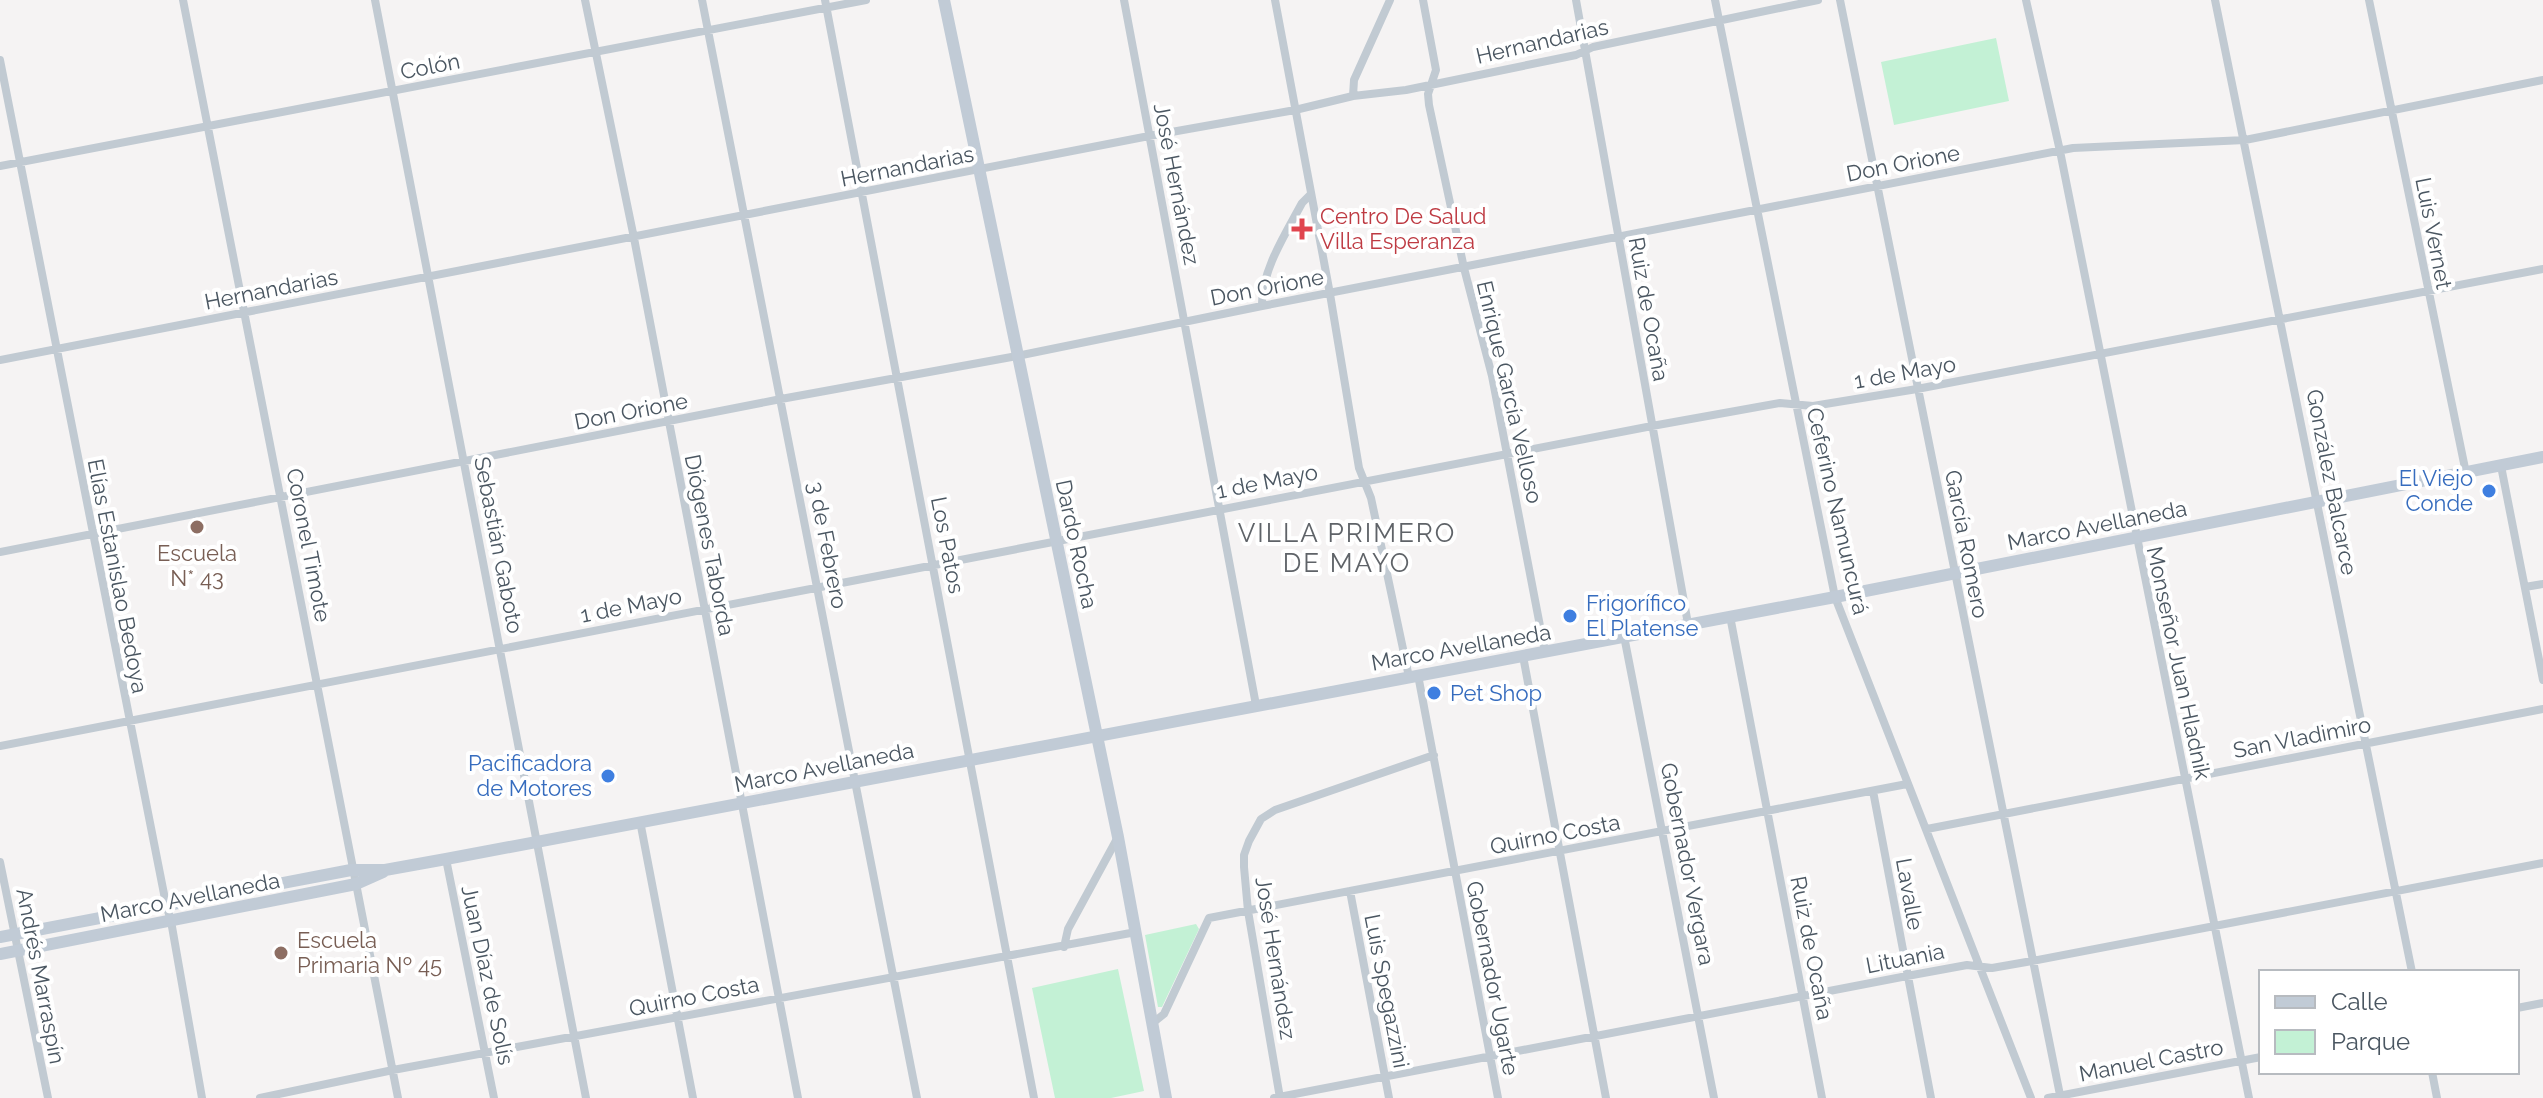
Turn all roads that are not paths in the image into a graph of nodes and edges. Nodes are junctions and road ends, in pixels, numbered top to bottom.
1 (183, 0) edge
2 (375, 0) edge
3 (585, 0) edge
4 (702, 0) edge
5 (866, 0) edge
6 (944, 0) edge
7 (1124, 0) edge
8 (1275, 0) edge
9 (1390, 0) edge
10 (1423, 0) edge
11 (1576, 0) edge
12 (1715, 0) edge
13 (1818, 0) edge
14 (1840, 0) edge
15 (2026, 0) edge
16 (2215, 0) edge
17 (2369, 0) edge
18 (826, 4) edge
19 (1719, 23) junction
20 (708, 31) junction
21 (1584, 51) junction
22 (595, 52) junction
23 (0, 60) edge
24 (2543, 80) edge
25 (1431, 84) junction
26 (392, 91) junction
27 (1353, 96) junction
28 (1295, 110) junction
29 (2391, 112) junction
30 (207, 127) junction
31 (1149, 136) junction
32 (2245, 140) junction
33 (2060, 151) junction
34 (20, 162) junction
35 (0, 166) edge
36 (977, 171) junction
37 (1877, 186) junction
38 (860, 193) junction
39 (1310, 195) junction
40 (1758, 210) junction
41 (744, 216) junction
42 (1617, 237) junction
43 (634, 238) junction
44 (1464, 268) junction
45 (2543, 269) edge
46 (428, 277) junction
47 (2428, 292) junction
48 (1330, 294) junction
49 (1262, 306) junction
50 (244, 311) junction
51 (1185, 321) junction
52 (2282, 321) junction
53 (57, 349) junction
54 (2100, 354) junction
55 (1017, 356) junction
56 (0, 360) edge
57 (897, 378) junction
58 (1917, 389) junction
59 (781, 399) junction
60 (1796, 404) junction
61 (667, 422) junction
62 (1652, 426) junction
63 (1508, 454) junction
64 (2543, 457) edge
65 (465, 463) junction
66 (2501, 466) junction
67 (2466, 473) junction
68 (1363, 481) junction
69 (281, 497) junction
70 (2318, 502) junction
71 (1218, 508) junction
72 (91, 534) junction
73 (2135, 538) junction
74 (1057, 542) junction
75 (0, 552) edge
76 (934, 564) junction
77 (1954, 574) junction
78 (2543, 584) edge
79 (818, 587) junction
80 (2525, 587) junction
81 (1835, 597) junction
82 (704, 610) junction
83 (1730, 616) junction
84 (1688, 624) junction
85 (1624, 636) junction
86 (501, 648) junction
87 (1545, 652) junction
88 (1523, 656) junction
89 (1414, 676) junction
90 (2543, 680) edge
91 (317, 684) junction
92 (1256, 705) junction
93 (2543, 709) edge
94 (129, 721) junction
95 (1096, 735) junction
96 (2366, 742) junction
97 (0, 746) edge
98 (1434, 755) junction
99 (971, 759) junction
100 (2185, 779) junction
101 (856, 781) junction
102 (1907, 784) junction
103 (1873, 791) junction
104 (742, 803) junction
105 (1767, 812) junction
106 (2002, 815) junction
107 (640, 821) junction
108 (1927, 829) junction
109 (1664, 831) junction
110 (1118, 837) junction
111 (537, 841) junction
112 (1559, 852) junction
113 (446, 859) junction
114 (0, 862) edge
115 (2543, 863) edge
116 (351, 870) junction
117 (385, 870) junction
118 (1454, 871) junction
119 (356, 884) junction
120 (1350, 891) junction
121 (2397, 891) junction
122 (166, 904) junction
123 (1248, 911) junction
124 (171, 921) junction
125 (2214, 926) junction
126 (1136, 932) junction
127 (15, 934) junction
128 (0, 937) edge
129 (1064, 947) junction
130 (18, 951) junction
131 (0, 954) edge
132 (1007, 956) junction
133 (2032, 961) junction
134 (1981, 966) junction
135 (2412, 970) edge
136 (1907, 976) junction
137 (896, 977) junction
138 (1803, 996) junction
139 (779, 998) junction
140 (2543, 1003) edge
141 (2519, 1008) edge
142 (1699, 1016) junction
143 (678, 1019) junction
144 (1154, 1022) junction
145 (1594, 1036) junction
146 (574, 1037) junction
147 (486, 1053) junction
148 (1490, 1056) junction
149 (2259, 1057) edge
150 (2241, 1060) junction
151 (393, 1070) junction
152 (2432, 1074) edge
153 (1385, 1076) junction
154 (2060, 1095) junction
155 (48, 1098) edge
156 (202, 1098) edge
157 (260, 1098) edge
158 (398, 1098) edge
159 (494, 1098) edge
160 (586, 1098) edge
161 (693, 1098) edge
162 (798, 1098) edge
163 (917, 1098) edge
164 (1034, 1098) edge
165 (1166, 1098) edge
166 (1278, 1098) edge
167 (1389, 1098) edge
168 (1498, 1098) edge
169 (1606, 1098) edge
170 (1714, 1098) edge
171 (1822, 1098) edge
172 (1931, 1098) edge
173 (2031, 1098) edge
174 (2048, 1098) edge
175 (2249, 1098) edge
176 (2437, 1098) edge

1 - 30 street, Coronel Timote
2 - 26 street, Sebastián Gaboto
3 - 22 street, Diógenes Taborda
4 - 20 street, 3 de Febrero
5 - 18 street, Colón
6 - 36 street, Dardo Rocha
7 - 31 street, José Hernández
8 - 28 street, Gobernador Ugarte
9 - 27 street
10 - 25 street, Enrique García Velloso
11 - 21 street, Ruiz de Ocaña
12 - 19 street, Ceferino Namuncurá
13 - 19 street, Hernandarias
14 - 37 street, García Romero
15 - 33 street, Monseñor Juan Hladnik
16 - 32 street, González Balcarce
17 - 29 street, Luis Vernet
18 - 20 street, Colón
18 - 38 street, Los Patos
19 - 21 street, Hernandarias
19 - 40 street, Ceferino Namuncurá
20 - 22 street, Colón
20 - 41 street, 3 de Febrero
21 - 25 street, Hernandarias
21 - 42 street, Ruiz de Ocaña
22 - 26 street, Colón
22 - 43 street, Diógenes Taborda
23 - 34 street, Elías Estanislao Bedoya
24 - 29 street, Don Orione
25 - 27 street, Hernandarias
25 - 44 street, Enrique García Velloso
26 - 30 street, Colón
26 - 46 street, Sebastián Gaboto
27 - 28 street, Hernandarias
28 - 31 street, Hernandarias
28 - 39 street, Gobernador Ugarte
29 - 32 street, Don Orione
29 - 47 street, Luis Vernet
30 - 34 street, Colón
30 - 50 street, Coronel Timote
31 - 36 street, Hernandarias
31 - 51 street, José Hernández
32 - 33 street, Don Orione
32 - 52 street, González Balcarce
33 - 37 street, Don Orione
33 - 54 street, Monseñor Juan Hladnik
34 - 35 street, Colón
34 - 53 street, Elías Estanislao Bedoya
36 - 38 street, Hernandarias
36 - 55 street, Dardo Rocha
37 - 40 street, Don Orione
37 - 58 street, García Romero
38 - 41 street, Hernandarias
38 - 57 street, Los Patos
39 - 48 street, Gobernador Ugarte
39 - 49 street
40 - 42 street, Don Orione
40 - 60 street, Ceferino Namuncurá
41 - 43 street, Hernandarias
41 - 59 street, 3 de Febrero
42 - 44 street, Don Orione
42 - 62 street, Ruiz de Ocaña
43 - 46 street, Hernandarias
43 - 61 street, Diógenes Taborda
44 - 48 street, Don Orione
44 - 63 street, Enrique García Velloso
45 - 47 street, 1 de Mayo
46 - 50 street, Hernandarias
46 - 65 street, Sebastián Gaboto
47 - 52 street, 1 de Mayo
47 - 67 street, Luis Vernet
48 - 49 street, Don Orione
48 - 68 street, Gobernador Ugarte
49 - 51 street, Don Orione
50 - 53 street, Hernandarias
50 - 69 street, Coronel Timote
51 - 55 street, Don Orione
51 - 71 street, José Hernández
52 - 54 street, 1 de Mayo
52 - 70 street, González Balcarce
53 - 56 street, Hernandarias
53 - 72 street, Elías Estanislao Bedoya
54 - 58 street, 1 de Mayo
54 - 73 street, Monseñor Juan Hladnik
55 - 57 street, Don Orione
55 - 74 street, Dardo Rocha
57 - 59 street, Don Orione
57 - 76 street, Los Patos
58 - 60 street, 1 de Mayo
58 - 77 street, García Romero
59 - 61 street, Don Orione
59 - 79 street, 3 de Febrero
60 - 62 street, 1 de Mayo
60 - 81 street, Ceferino Namuncurá
61 - 65 street, Don Orione
61 - 82 street, Diógenes Taborda
62 - 63 street, 1 de Mayo
62 - 84 street, Ruiz de Ocaña
63 - 68 street, 1 de Mayo
63 - 87 street, Enrique García Velloso
64 - 66 street, Marco Avellaneda
65 - 69 street, Don Orione
65 - 86 street, Sebastián Gaboto
66 - 67 street, Marco Avellaneda
66 - 80 street
67 - 70 street, Marco Avellaneda
68 - 71 street, 1 de Mayo
68 - 89 street, Gobernador Ugarte
69 - 72 street, Don Orione
69 - 91 street, Coronel Timote
70 - 73 street, Marco Avellaneda
70 - 96 street, González Balcarce
71 - 74 street, 1 de Mayo
71 - 92 street, José Hernández
72 - 75 street, Don Orione
72 - 94 street, Elías Estanislao Bedoya
73 - 77 street, Marco Avellaneda
73 - 100 street, Monseñor Juan Hladnik
74 - 76 street, 1 de Mayo
74 - 95 street, Dardo Rocha
76 - 79 street, 1 de Mayo
76 - 99 street, Los Patos
77 - 81 street, Marco Avellaneda
77 - 106 street, García Romero
78 - 80 street
79 - 82 street, 1 de Mayo
79 - 101 street, 3 de Febrero
80 - 90 street
81 - 83 street, Marco Avellaneda
81 - 102 street, Ceferino Namuncurá
82 - 86 street, 1 de Mayo
82 - 104 street, Diógenes Taborda
83 - 84 street, Marco Avellaneda
83 - 105 street, Ruiz de Ocaña
84 - 85 street, Marco Avellaneda
85 - 87 street, Marco Avellaneda
85 - 109 street, Gobernador Vergara
86 - 91 street, 1 de Mayo
86 - 111 street, Sebastián Gaboto
87 - 88 street, Marco Avellaneda
88 - 89 street, Marco Avellaneda
88 - 112 street
89 - 92 street, Marco Avellaneda
89 - 98 street, Gobernador Ugarte
91 - 94 street, 1 de Mayo
91 - 116 street, Coronel Timote
92 - 95 street, Marco Avellaneda
93 - 96 street, San Vladimiro
94 - 97 street, 1 de Mayo
94 - 122 street, Elías Estanislao Bedoya
95 - 99 street, Marco Avellaneda
95 - 110 street, Dardo Rocha
96 - 100 street, San Vladimiro
96 - 121 street, González Balcarce
98 - 118 street, Gobernador Ugarte
98 - 123 street, José Hernández
99 - 101 street, Marco Avellaneda
99 - 132 street, Los Patos
100 - 106 street, San Vladimiro
100 - 125 street, Monseñor Juan Hladnik
101 - 104 street, Marco Avellaneda
101 - 137 street, 3 de Febrero
102 - 103 street, Quirno Costa
102 - 108 street, Ceferino Namuncurá
103 - 105 street, Quirno Costa
103 - 136 street, Lavalle
104 - 107 street, Marco Avellaneda
104 - 139 street, Diógenes Taborda
105 - 109 street, Quirno Costa
105 - 138 street, Ruiz de Ocaña
106 - 108 street, San Vladimiro
106 - 133 street, García Romero
107 - 111 street, Marco Avellaneda
107 - 143 street
108 - 134 street, Ceferino Namuncurá
109 - 112 street, Quirno Costa
109 - 142 street, Gobernador Vergara
110 - 126 street, Dardo Rocha
110 - 129 street
111 - 113 street, Marco Avellaneda
111 - 146 street, Sebastián Gaboto
112 - 118 street, Quirno Costa
112 - 145 street
113 - 117 street, Marco Avellaneda
113 - 147 street, Juan Díaz de Solís
114 - 127 street, Andrés Marraspín
115 - 121 street, Lituania
116 - 117 street, Marco Avellaneda
116 - 119 street, Coronel Timote
116 - 122 street, Marco Avellaneda
117 - 119 street, Marco Avellaneda
118 - 120 street, Quirno Costa
118 - 148 street, Gobernador Ugarte
119 - 124 street, Marco Avellaneda
119 - 151 street, Coronel Timote
120 - 123 street, Quirno Costa
120 - 153 street, Luis Spegazzini
121 - 125 street, Lituania
121 - 135 street, González Balcarce
122 - 124 street, Elías Estanislao Bedoya
122 - 127 street, Marco Avellaneda
123 - 144 street, Quirno Costa
123 - 166 street, José Hernández
124 - 130 street, Marco Avellaneda
124 - 156 street, Elías Estanislao Bedoya
125 - 133 street, Lituania
125 - 150 street, Monseñor Juan Hladnik
126 - 129 street, Quirno Costa
126 - 144 street, Dardo Rocha
127 - 128 street, Marco Avellaneda
127 - 130 street, Andrés Marraspín
129 - 132 street, Quirno Costa
130 - 131 street, Marco Avellaneda
130 - 155 street, Andrés Marraspín
132 - 137 street, Quirno Costa
132 - 164 street, Los Patos
133 - 134 street, Lituania
133 - 154 street, García Romero
134 - 136 street, Lituania
134 - 173 street, Ceferino Namuncurá
136 - 138 street, Lituania
136 - 172 street, Lavalle
137 - 139 street, Quirno Costa
137 - 163 street, 3 de Febrero
138 - 142 street, Lituania
138 - 171 street, Ruiz de Ocaña
139 - 143 street, Quirno Costa
139 - 162 street, Diógenes Taborda
140 - 141 street
142 - 145 street, Lituania
142 - 170 street, Gobernador Vergara
143 - 146 street, Quirno Costa
143 - 161 street
144 - 165 street, Dardo Rocha
145 - 148 street, Lituania
145 - 169 street
146 - 147 street, Quirno Costa
146 - 160 street, Sebastián Gaboto
147 - 151 street, Quirno Costa
147 - 159 street, Juan Díaz de Solís
148 - 153 street, Lituania
148 - 168 street, Gobernador Ugarte
149 - 150 street, Manuel Castro
150 - 154 street, Manuel Castro
150 - 175 street, Monseñor Juan Hladnik
151 - 157 street, Quirno Costa
151 - 158 street, Coronel Timote
152 - 176 street
153 - 166 street, Lituania
153 - 167 street, Luis Spegazzini
154 - 174 street, Manuel Castro

